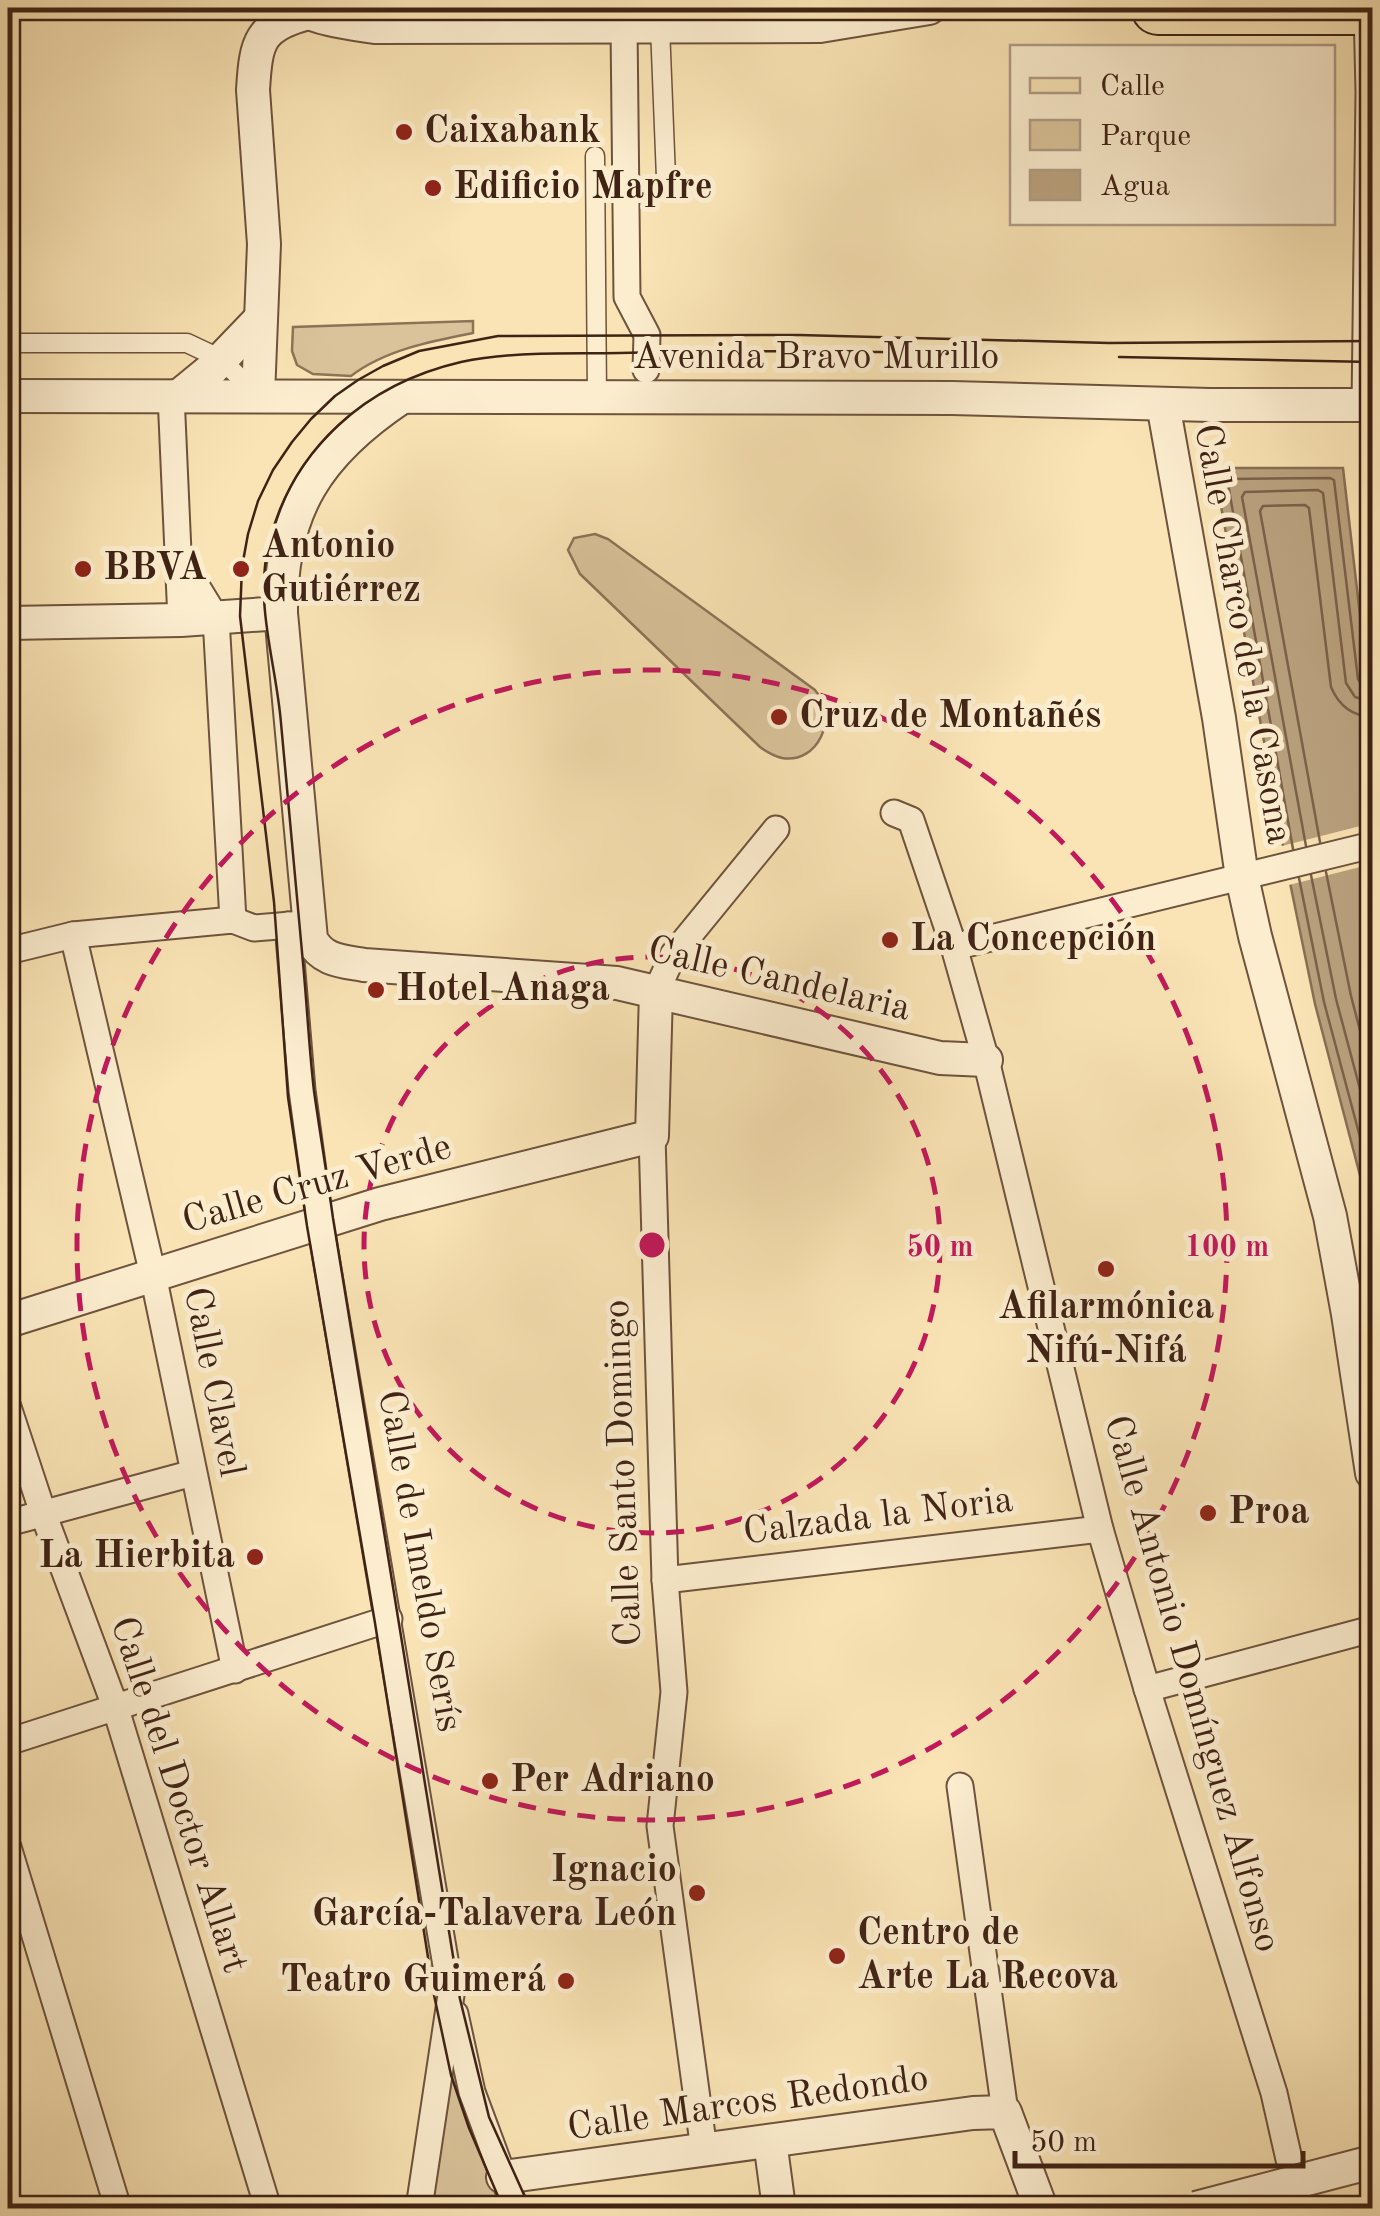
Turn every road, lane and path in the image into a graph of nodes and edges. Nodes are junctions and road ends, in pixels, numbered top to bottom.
1 (929, 8) edge
2 (1158, 8) edge
3 (1370, 8) edge
4 (303, 10) edge
5 (624, 27) junction
6 (660, 27) junction
7 (595, 156) dead end
8 (666, 178) dead end
9 (262, 318) junction
10 (8, 344) edge
11 (221, 359) junction
12 (646, 370) dead end
13 (8, 396) edge
14 (175, 396) junction
15 (258, 396) junction
16 (402, 397) junction
17 (596, 397) junction
18 (1162, 404) junction
19 (1364, 405) edge
20 (180, 559) junction
21 (281, 612) junction
22 (216, 618) junction
23 (181, 620) junction
24 (8, 623) edge
25 (894, 812) dead end
26 (776, 830) dead end
27 (1372, 845) edge
28 (1257, 874) junction
29 (233, 920) junction
30 (305, 934) junction
31 (73, 935) junction
32 (954, 947) junction
33 (8, 951) edge
34 (656, 992) junction
35 (986, 1060) junction
36 (652, 1136) junction
37 (320, 1222) junction
38 (153, 1275) junction
39 (8, 1320) edge
40 (8, 1406) edge
41 (193, 1473) junction
42 (1372, 1474) edge
43 (43, 1514) junction
44 (8, 1523) edge
45 (1100, 1529) junction
46 (665, 1580) junction
47 (389, 1619) junction
48 (1372, 1629) edge
49 (235, 1670) junction
50 (1148, 1688) junction
51 (115, 1706) junction
52 (8, 1742) edge
53 (960, 1786) dead end
54 (8, 1847) edge
55 (451, 1995) junction
56 (1005, 2112) junction
57 (770, 2140) junction
58 (704, 2150) junction
59 (1372, 2162) edge
60 (503, 2178) junction
61 (118, 2208) edge
62 (268, 2208) edge
63 (419, 2208) edge
64 (515, 2208) edge
65 (779, 2208) edge
66 (1041, 2208) edge
67 (1196, 2208) edge
68 (1300, 2208) edge

1 - 6 street
2 - 3 main road
3 - 19 street
4 - 5 street
4 - 9 street
5 - 6 street
5 - 12 street
6 - 8 lane
7 - 17 lane
9 - 11 street
9 - 15 street
10 - 11 lane
11 - 14 street
11 - 15 lane
13 - 14 street, Avenida Bravo Murillo
14 - 15 street, Avenida Bravo Murillo
14 - 20 street
15 - 16 street, Avenida Bravo Murillo
16 - 17 street, Avenida Bravo Murillo
16 - 21 street, Calle de Imeldo Serís
17 - 18 street, Avenida Bravo Murillo
18 - 19 street, Avenida Bravo Murillo
18 - 28 street, Calle Charco de la Casona
20 - 22 street
20 - 23 street
21 - 22 street
21 - 30 street, Calle de Imeldo Serís
22 - 23 street
22 - 29 street
23 - 24 street
25 - 32 street, Calle Antonio Domínguez Alfonso
26 - 34 street, Calle Santo Domingo
27 - 28 street
28 - 32 street
28 - 42 street, Calle Charco de la Casona
29 - 30 street, Calle Candelaria
29 - 31 street, Calle Candelaria
30 - 34 street, Calle Candelaria
30 - 37 street, Calle de Imeldo Serís
31 - 33 street, Calle Candelaria
31 - 38 street, Calle Clavel
32 - 35 street, Calle Antonio Domínguez Alfonso
34 - 35 street, Calle Candelaria
34 - 36 street, Calle Santo Domingo
35 - 45 street, Calle Antonio Domínguez Alfonso
36 - 37 street, Calle Cruz Verde
36 - 46 street, Calle Santo Domingo
37 - 38 street, Calle Cruz Verde
37 - 47 street, Calle de Imeldo Serís
38 - 39 street, Calle Cruz Verde
38 - 41 street, Calle Clavel
40 - 43 street, Calle del Doctor Allart
41 - 43 street
41 - 49 street, Calle Clavel
43 - 44 street
43 - 51 street, Calle del Doctor Allart
45 - 46 street, Calzada la Noria
45 - 50 street, Calle Antonio Domínguez Alfonso
46 - 58 street, Calle Santo Domingo
47 - 49 street
47 - 55 street, Calle de Imeldo Serís
48 - 50 street
49 - 51 street
50 - 68 street, Calle Antonio Domínguez Alfonso
51 - 52 street
51 - 62 street, Calle del Doctor Allart
53 - 56 street
54 - 61 street
55 - 60 street
55 - 63 street, Calle de Imeldo Serís
56 - 57 street, Calle Marcos Redondo
56 - 66 street
57 - 58 street, Calle Marcos Redondo
57 - 65 street
58 - 60 street, Calle Marcos Redondo
59 - 67 street, bridge
60 - 64 street

